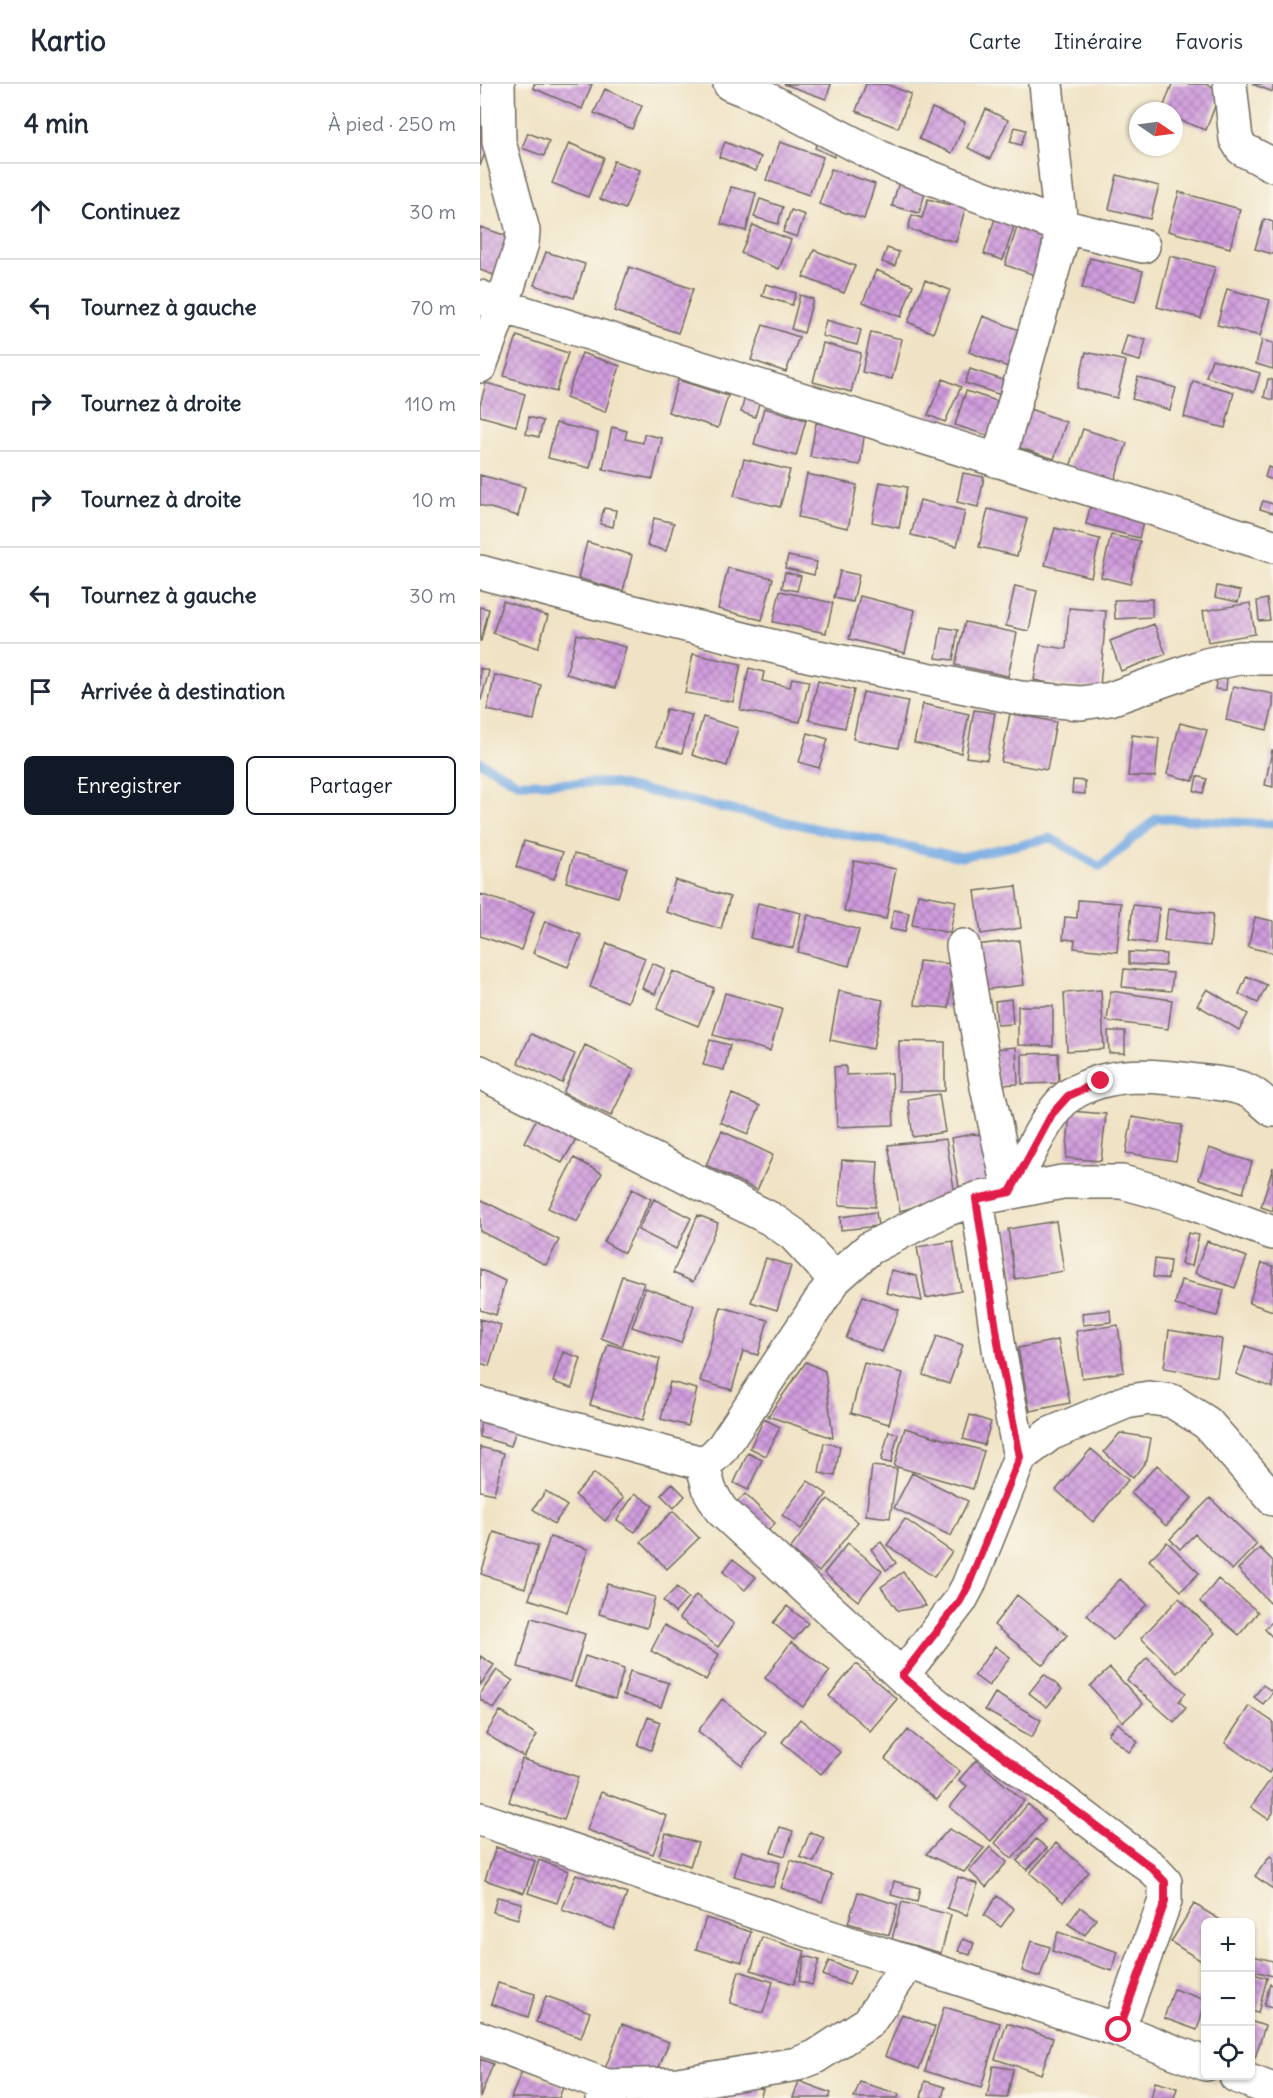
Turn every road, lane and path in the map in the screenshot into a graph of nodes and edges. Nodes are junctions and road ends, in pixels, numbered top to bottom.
1 (498, 84) edge
2 (730, 84) edge
3 (1046, 84) edge
4 (1230, 84) edge
5 (1273, 165) edge
6 (1061, 226) junction
7 (1143, 246) dead end
8 (491, 301) edge
9 (480, 366) edge
10 (998, 460) junction
11 (1273, 546) edge
12 (480, 572) edge
13 (1273, 658) edge
14 (963, 946) dead end
15 (480, 1072) edge
16 (1273, 1110) edge
17 (1010, 1192) junction
18 (976, 1199) junction
19 (1273, 1233) edge
20 (835, 1280) junction
21 (480, 1404) edge
22 (1020, 1457) junction
23 (702, 1463) junction
24 (1273, 1498) edge
25 (902, 1676) junction
26 (480, 1819) edge
27 (909, 1962) junction
28 (1119, 2030) junction
29 (480, 2038) edge
30 (1201, 2062) edge
31 (1247, 2080) edge
32 (1273, 2090) edge
33 (605, 2092) edge

1 - 8 street
2 - 6 street
3 - 6 street
4 - 5 street
6 - 7 street
6 - 10 street
8 - 9 street
8 - 10 street
10 - 11 street
12 - 13 street
14 - 17 street
15 - 20 street
16 - 17 street
17 - 18 street
17 - 19 street
18 - 20 street
18 - 22 street
20 - 23 street
21 - 23 street
22 - 24 street
22 - 25 street
23 - 25 street
25 - 28 street
26 - 27 street
27 - 28 street
27 - 33 street
28 - 30 street
29 - 33 street
31 - 32 street

